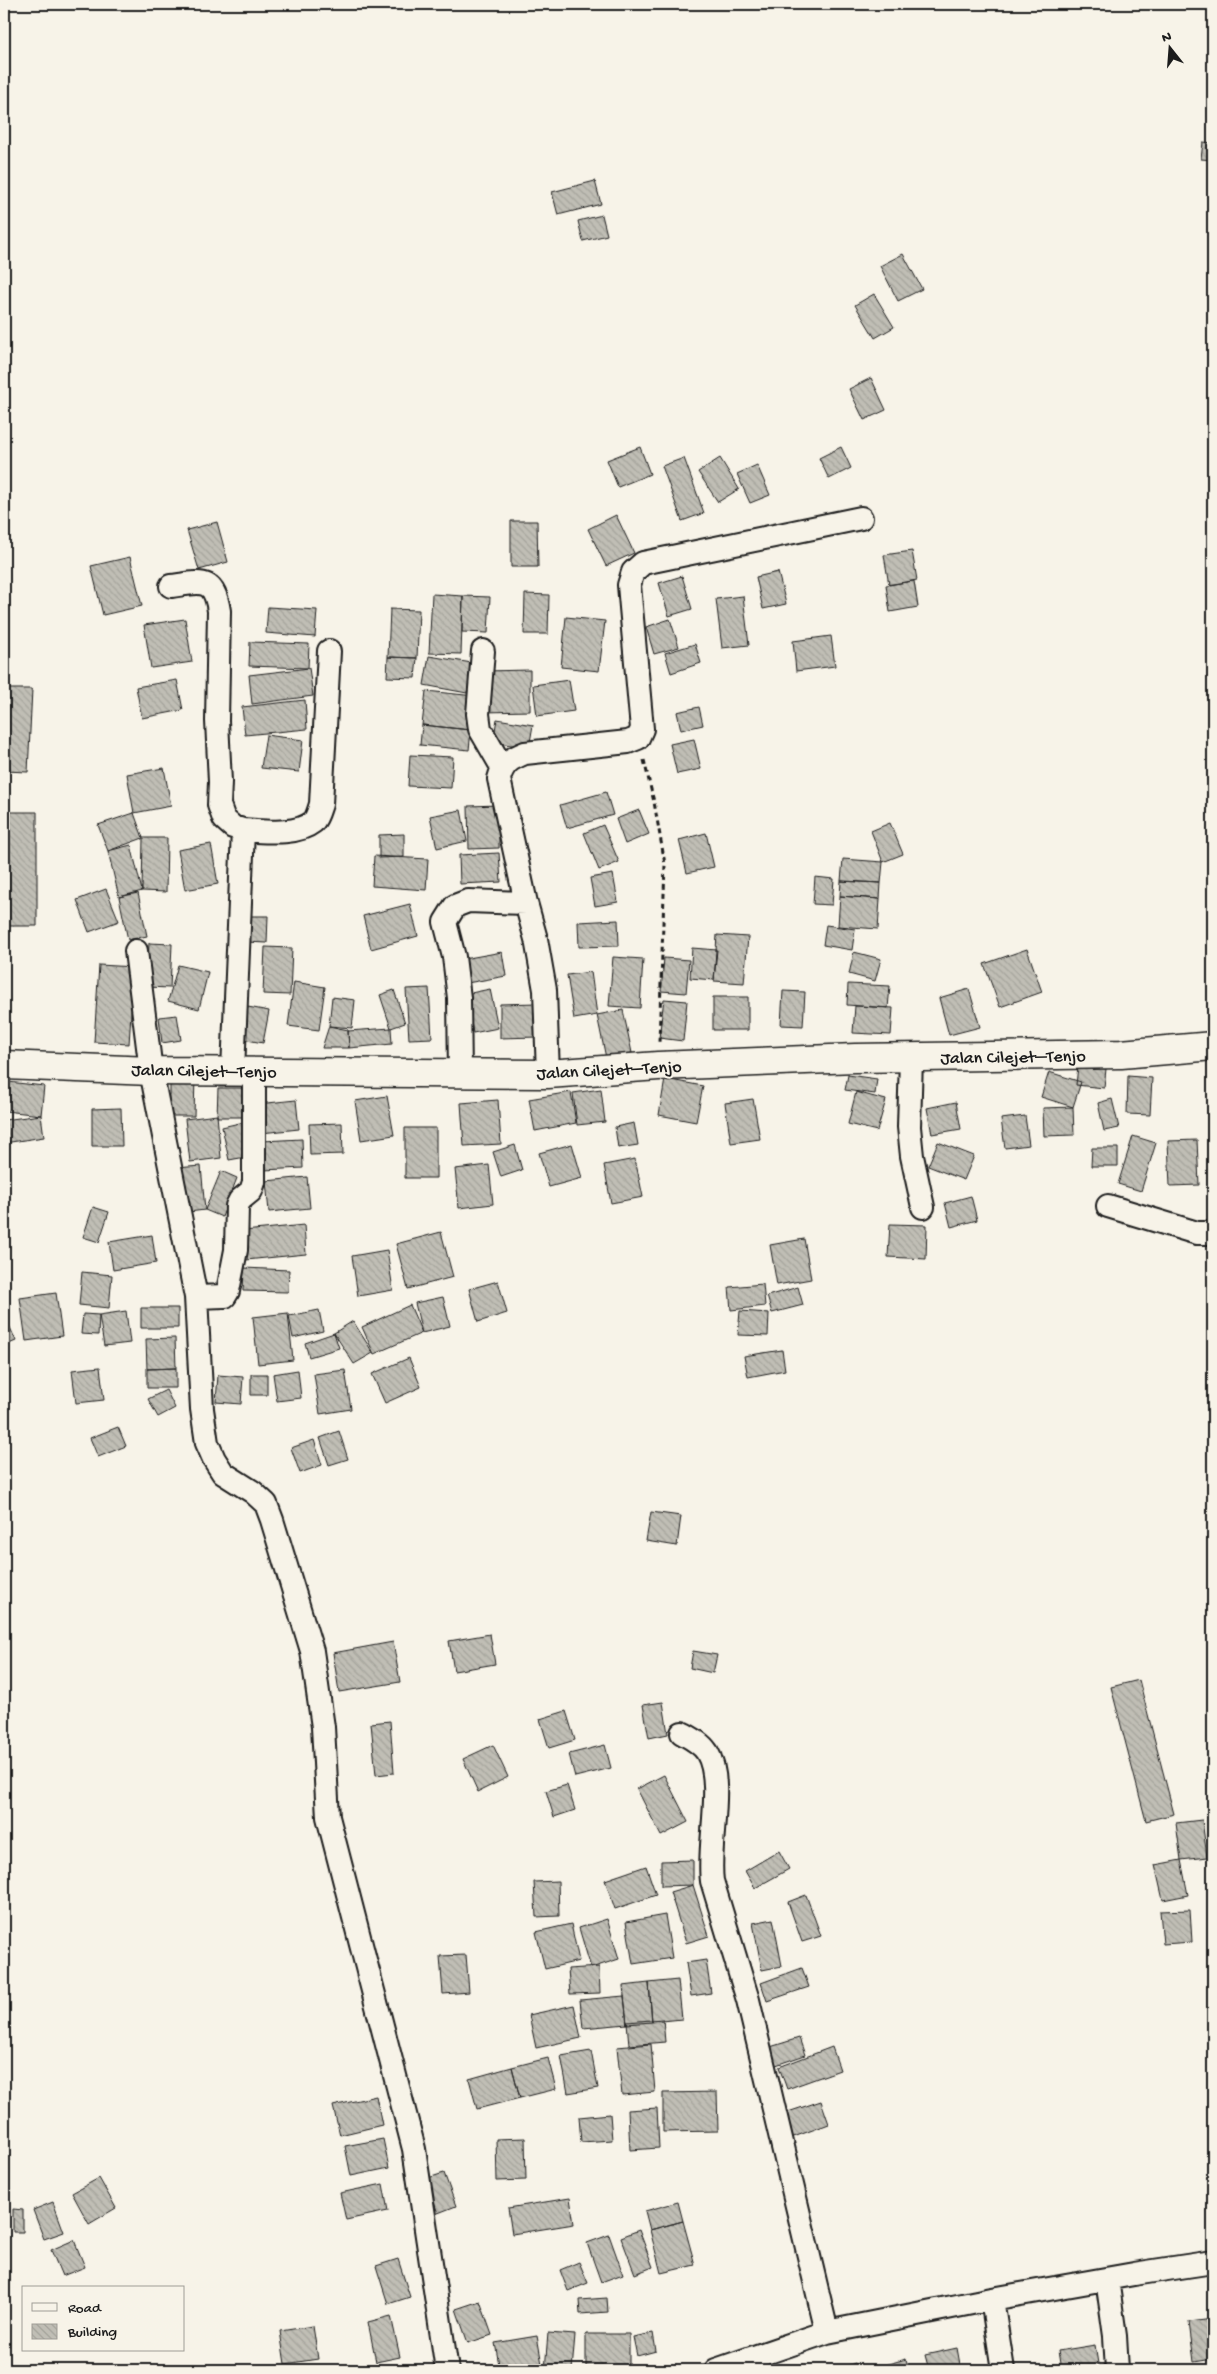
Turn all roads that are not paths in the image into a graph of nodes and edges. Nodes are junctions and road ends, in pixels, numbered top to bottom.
1 (861, 518) dead end
2 (171, 586) dead end
3 (329, 651) dead end
4 (483, 651) dead end
5 (502, 768) junction
6 (243, 830) junction
7 (526, 902) junction
8 (136, 951) dead end
9 (1213, 1046) edge
10 (911, 1058) junction
11 (4, 1065) edge
12 (151, 1071) junction
13 (243, 1071) junction
14 (460, 1074) junction
15 (548, 1074) junction
16 (1108, 1206) dead end
17 (923, 1208) dead end
18 (1213, 1233) edge
19 (196, 1297) junction
20 (682, 1734) dead end
21 (1213, 2262) edge
22 (1106, 2279) junction
23 (992, 2299) junction
24 (827, 2332) junction
25 (447, 2370) edge
26 (716, 2370) edge
27 (1003, 2370) edge
28 (1117, 2370) edge

1 - 5 street
2 - 6 street
3 - 6 street
4 - 5 street
5 - 7 street
6 - 13 street
7 - 14 street
7 - 15 street
8 - 12 street
9 - 10 main road, Jalan Cilejet–Tenjo
10 - 15 main road, Jalan Cilejet–Tenjo
10 - 17 street
11 - 12 main road, Jalan Cilejet–Tenjo
12 - 13 main road, Jalan Cilejet–Tenjo
12 - 19 street
13 - 14 main road, Jalan Cilejet–Tenjo
13 - 19 street
14 - 15 main road, Jalan Cilejet–Tenjo
16 - 18 street
19 - 25 street
20 - 24 street
21 - 22 street
22 - 23 street
22 - 28 street
23 - 24 street
23 - 27 street
24 - 26 street

